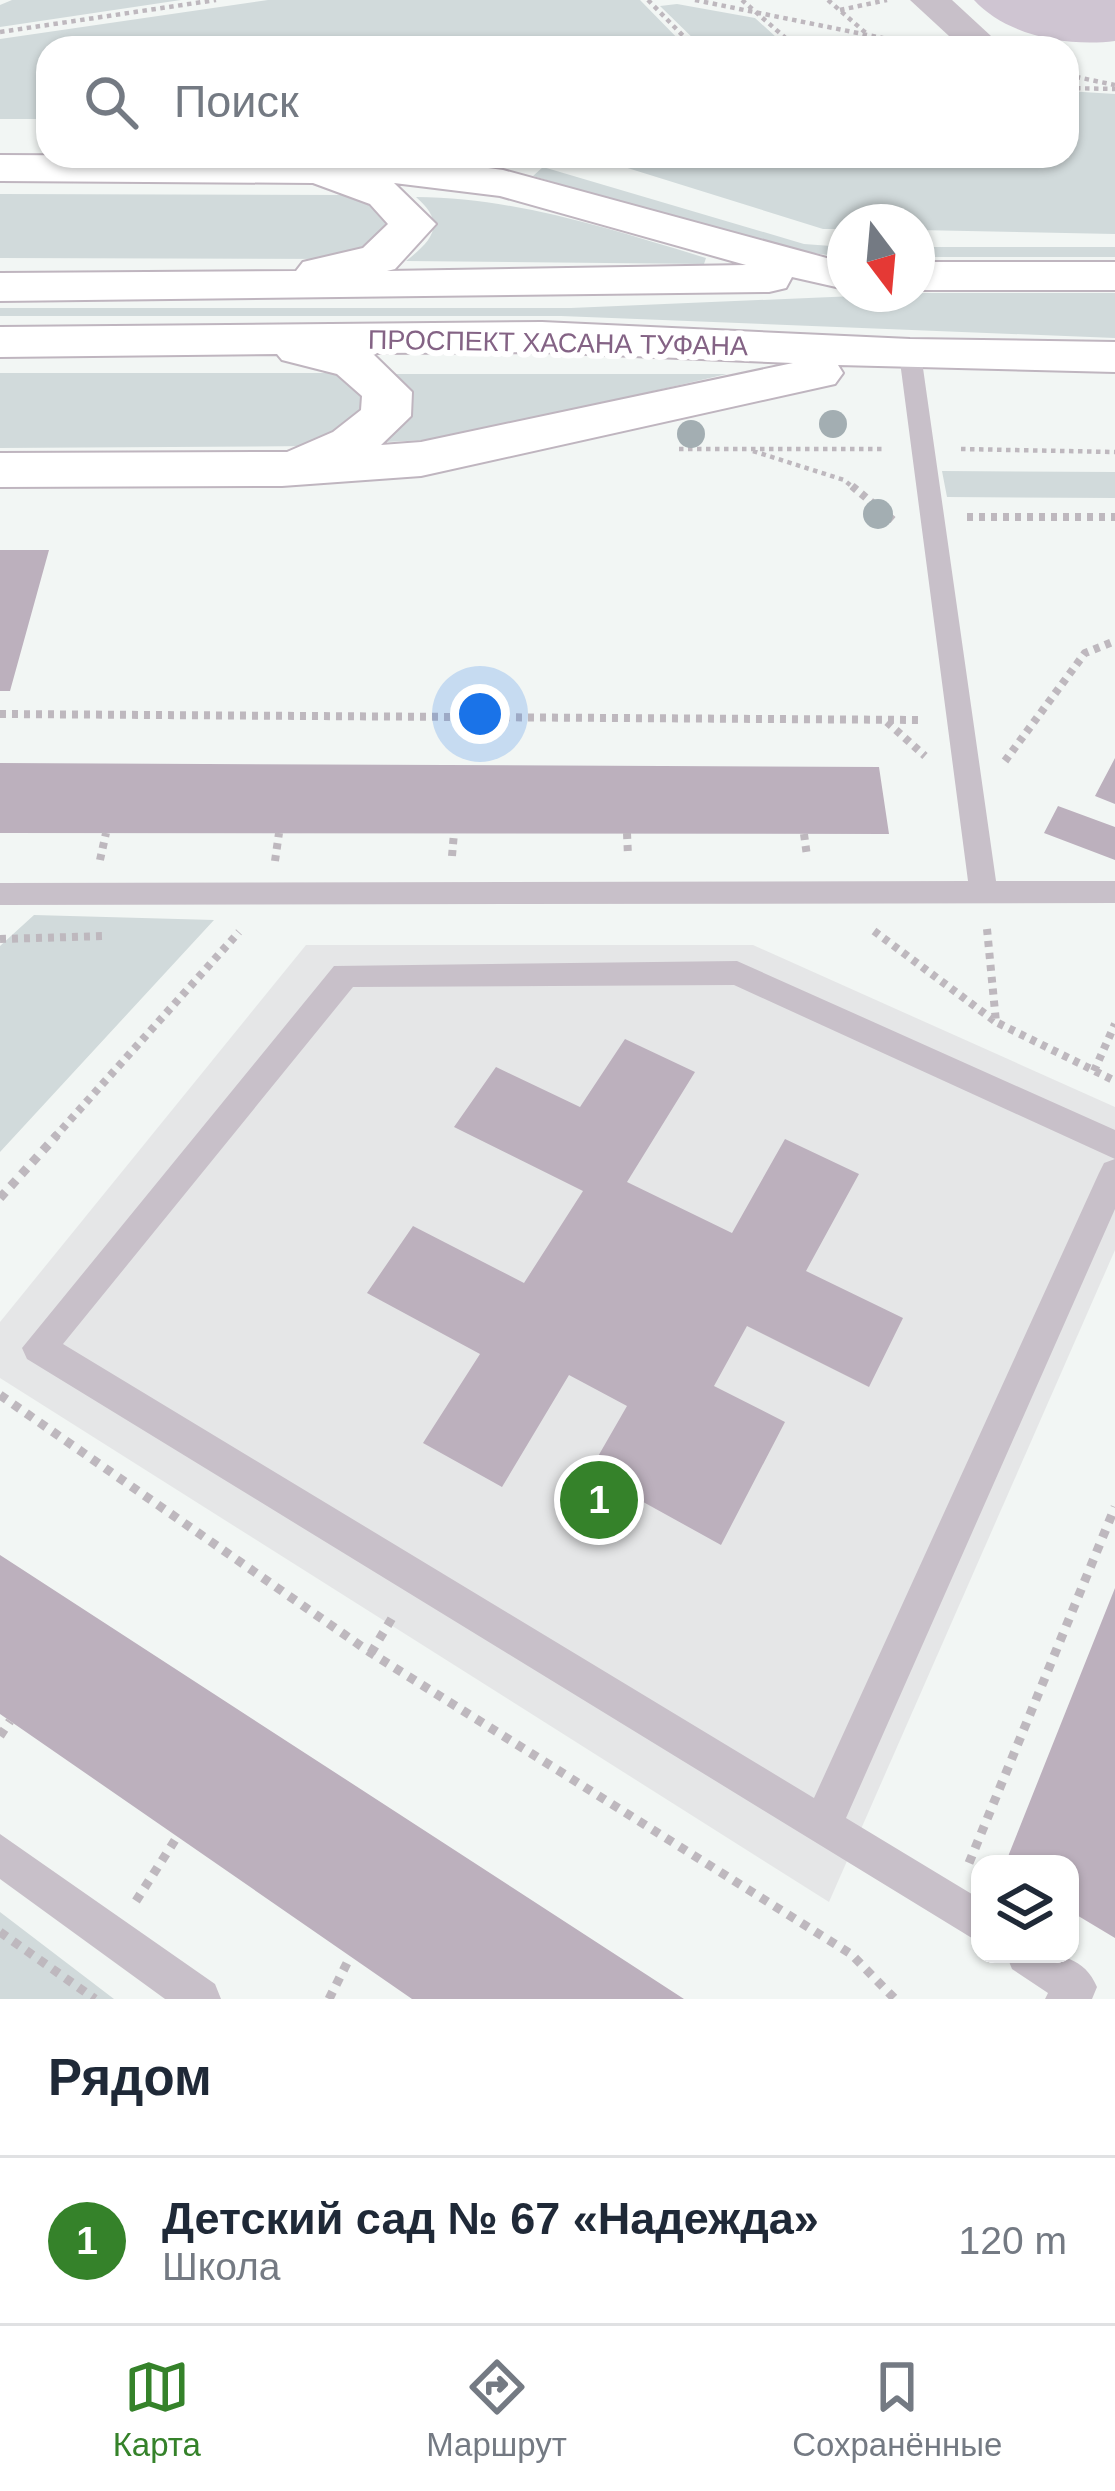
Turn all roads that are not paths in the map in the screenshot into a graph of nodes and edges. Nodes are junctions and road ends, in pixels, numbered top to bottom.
1 (929, 0) edge
2 (972, 36) edge
3 (0, 168) edge
4 (305, 169) junction
5 (827, 272) edge
6 (827, 276) edge
7 (935, 276) edge
8 (1115, 276) edge
9 (262, 284) junction
10 (0, 287) edge
11 (251, 340) junction
12 (0, 342) edge
13 (910, 354) junction
14 (1115, 357) edge
15 (282, 469) junction
16 (0, 470) edge
17 (1115, 892) edge
18 (0, 894) edge
19 (985, 895) junction
20 (1115, 1145) edge
21 (1115, 1173) edge
22 (824, 1823) junction
23 (0, 1853) edge
24 (966, 1913) edge
25 (1040, 1963) edge
26 (200, 1999) edge
27 (1066, 1999) edge

1 - 2 street
3 - 4 main road
4 - 5 main road
4 - 9 main road
6 - 9 main road, ПРОСПЕКТ ХАСАНА ТУФАНА
7 - 8 main road
9 - 10 main road, ПРОСПЕКТ ХАСАНА ТУФАНА
11 - 12 main road, ПРОСПЕКТ ХАСАНА ТУФАНА
11 - 13 main road, ПРОСПЕКТ ХАСАНА ТУФАНА
11 - 15 main road
13 - 14 main road, ПРОСПЕКТ ХАСАНА ТУФАНА
13 - 15 main road
13 - 19 lane
15 - 16 main road
17 - 19 lane
18 - 19 lane
20 - 22 lane
21 - 22 lane
22 - 24 lane
23 - 26 lane
25 - 27 lane

